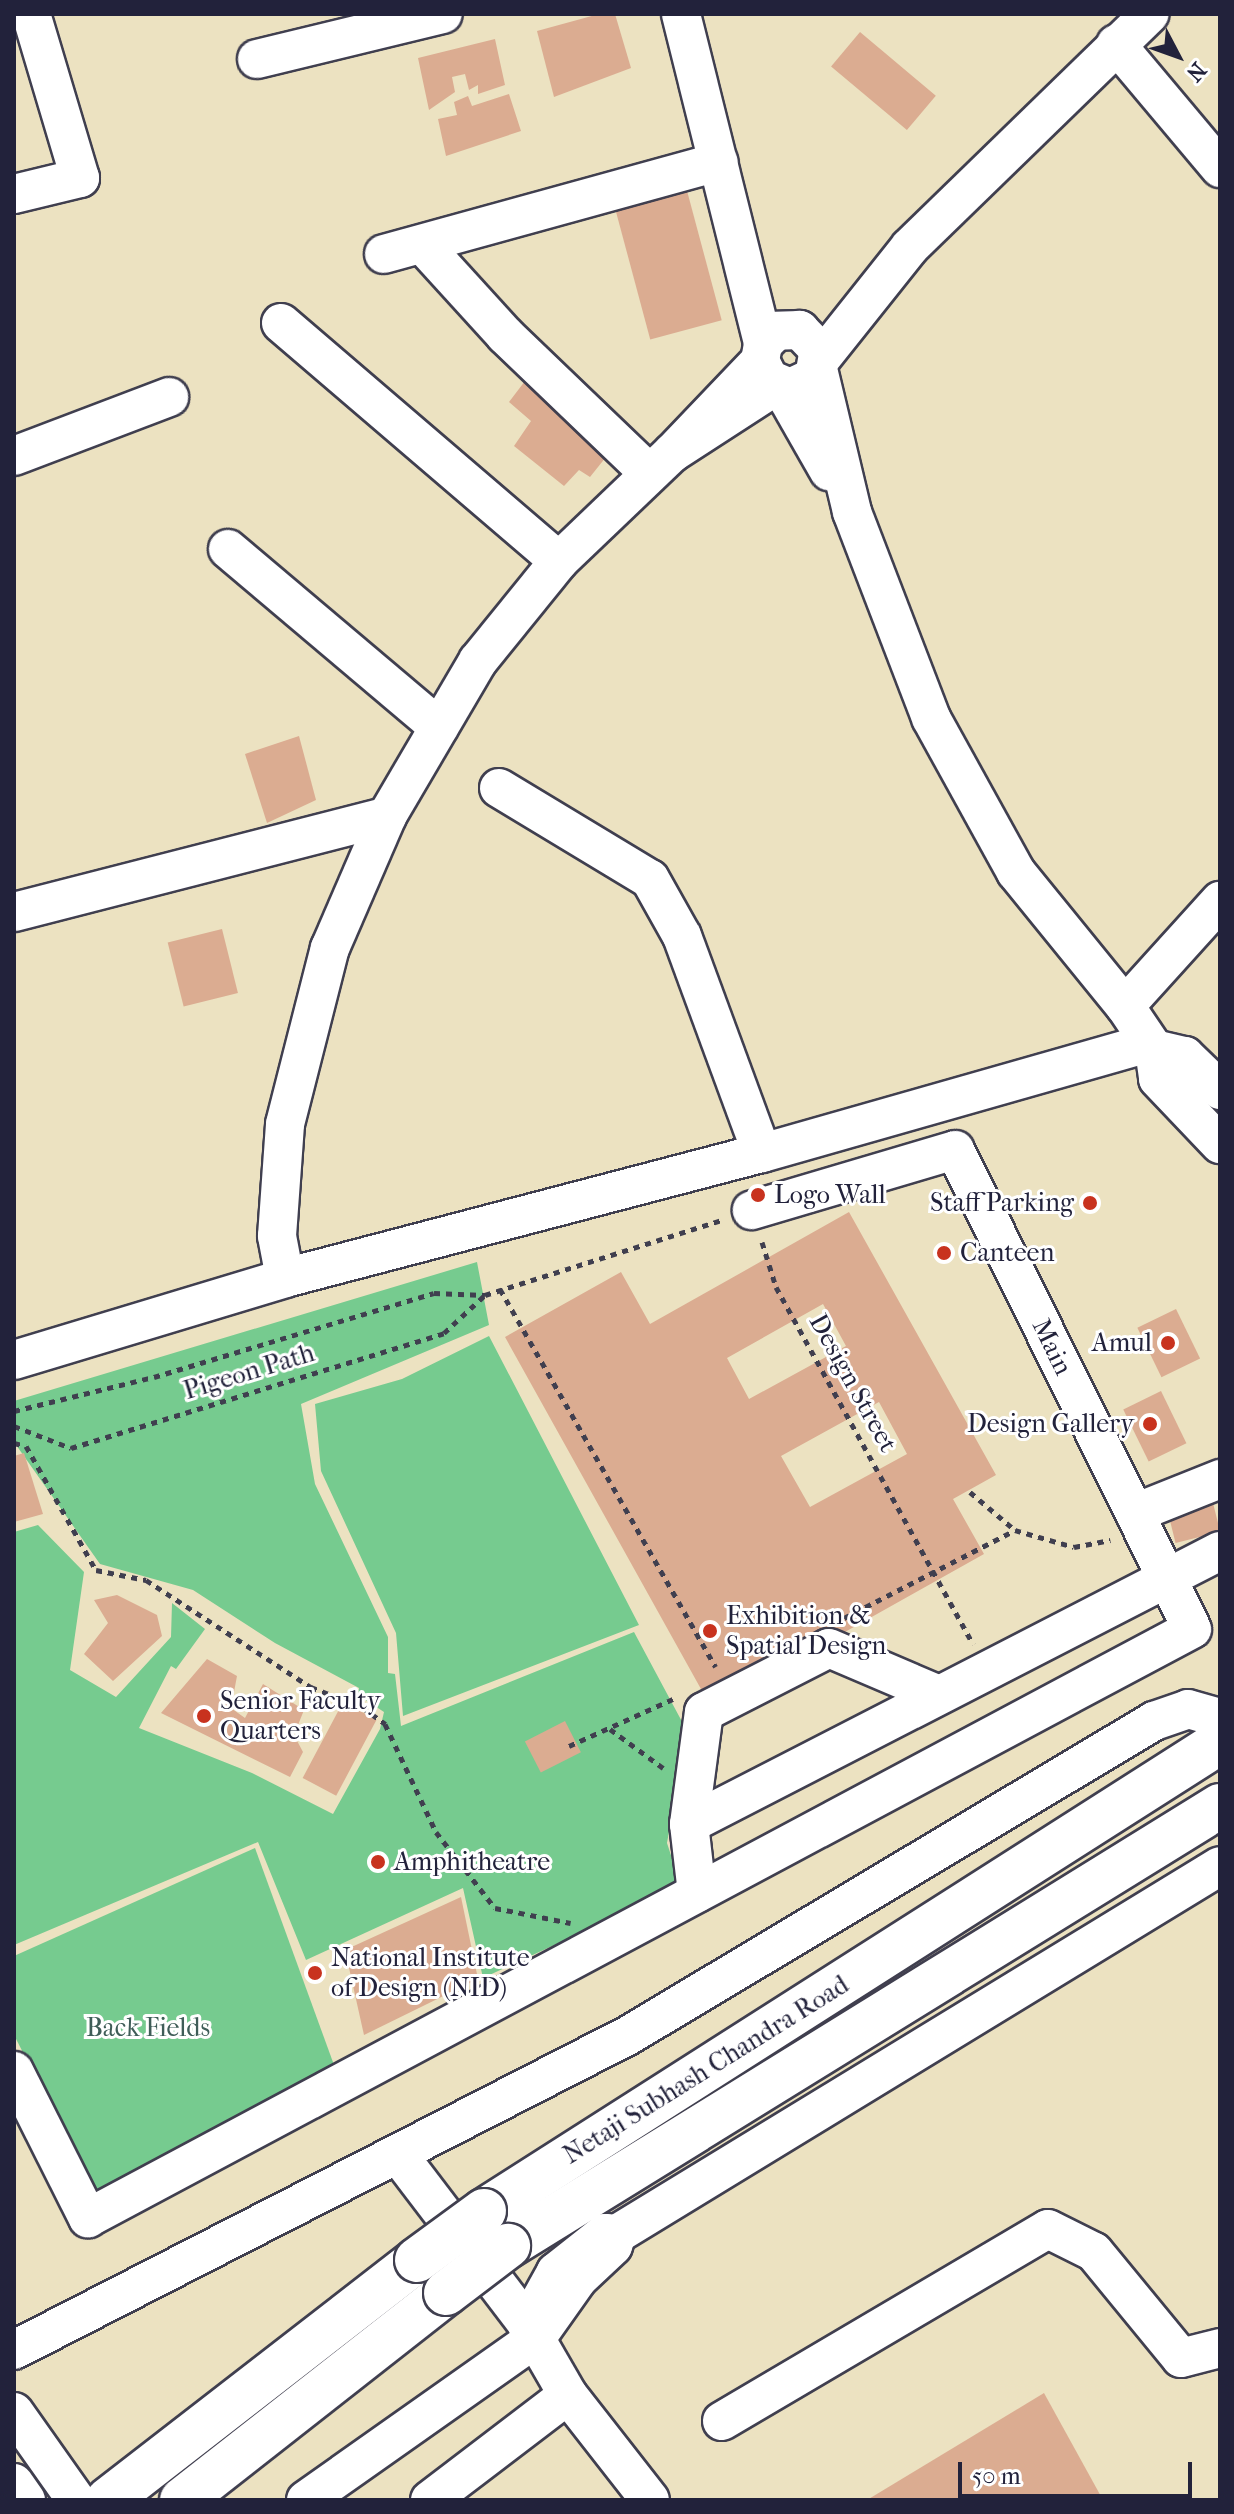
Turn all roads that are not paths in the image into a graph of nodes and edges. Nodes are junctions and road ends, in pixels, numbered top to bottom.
1 (31, 14) edge
2 (443, 14) edge
3 (681, 14) edge
4 (1150, 14) edge
5 (1116, 44) junction
6 (257, 59) dead end
7 (1220, 168) edge
8 (723, 177) junction
9 (14, 194) edge
10 (425, 247) junction
11 (384, 254) dead end
12 (281, 323) dead end
13 (789, 358) junction
14 (169, 397) dead end
15 (14, 456) edge
16 (660, 462) junction
17 (228, 549) dead end
18 (559, 561) junction
19 (439, 727) junction
20 (499, 788) dead end
21 (387, 816) junction
22 (1220, 901) edge
23 (14, 912) edge
24 (1125, 1006) junction
25 (1151, 1046) junction
26 (1220, 1090) edge
27 (1220, 1144) edge
28 (762, 1153) junction
29 (752, 1210) road end
30 (285, 1278) junction
31 (14, 1360) edge
32 (1220, 1479) edge
33 (1135, 1513) junction
34 (1220, 1551) edge
35 (1168, 1580) junction
36 (937, 1694) junction
37 (1220, 1718) edge
38 (1220, 1742) edge
39 (1220, 1806) edge
40 (691, 1807) junction
41 (1220, 1866) edge
42 (697, 1893) junction
43 (14, 2071) edge
44 (400, 2157) junction
45 (496, 2228) junction
46 (532, 2330) junction
47 (1220, 2348) edge
48 (14, 2350) edge
49 (568, 2395) junction
50 (14, 2412) edge
51 (722, 2421) dead end
52 (14, 2483) edge
53 (26, 2500) edge
54 (76, 2500) edge
55 (108, 2500) edge
56 (182, 2500) edge
57 (306, 2500) edge
58 (430, 2500) edge
59 (650, 2500) edge

1 - 9 street
2 - 6 street
3 - 8 street
4 - 5 street
5 - 7 street
5 - 13 street
8 - 10 street
8 - 13 street
10 - 11 street
10 - 16 street
12 - 18 street
13 - 16 street
13 - 24 street
14 - 15 street
16 - 18 street
17 - 19 street
18 - 19 street
19 - 21 street
20 - 28 street
21 - 23 street
21 - 30 street
22 - 24 street
24 - 25 street
25 - 26 street
25 - 27 street
25 - 28 street
28 - 30 street
29 - 33 street, Main
30 - 31 street
32 - 33 street
33 - 35 street, Main
34 - 35 street
35 - 36 street
35 - 42 street, Main
36 - 40 street
36 - 40 street
37 - 44 street
38 - 45 main road, Netaji Subhash Chandra Road
39 - 45 main road, Netaji Subhash Chandra Road
40 - 42 street
41 - 46 street
42 - 43 street
44 - 46 street
44 - 48 street
45 - 55 main road, Netaji Subhash Chandra Road, bridge
45 - 56 main road, Netaji Subhash Chandra Road, bridge
46 - 49 street
46 - 57 street
47 - 51 street
49 - 58 street
49 - 59 street
50 - 54 street
52 - 53 street

